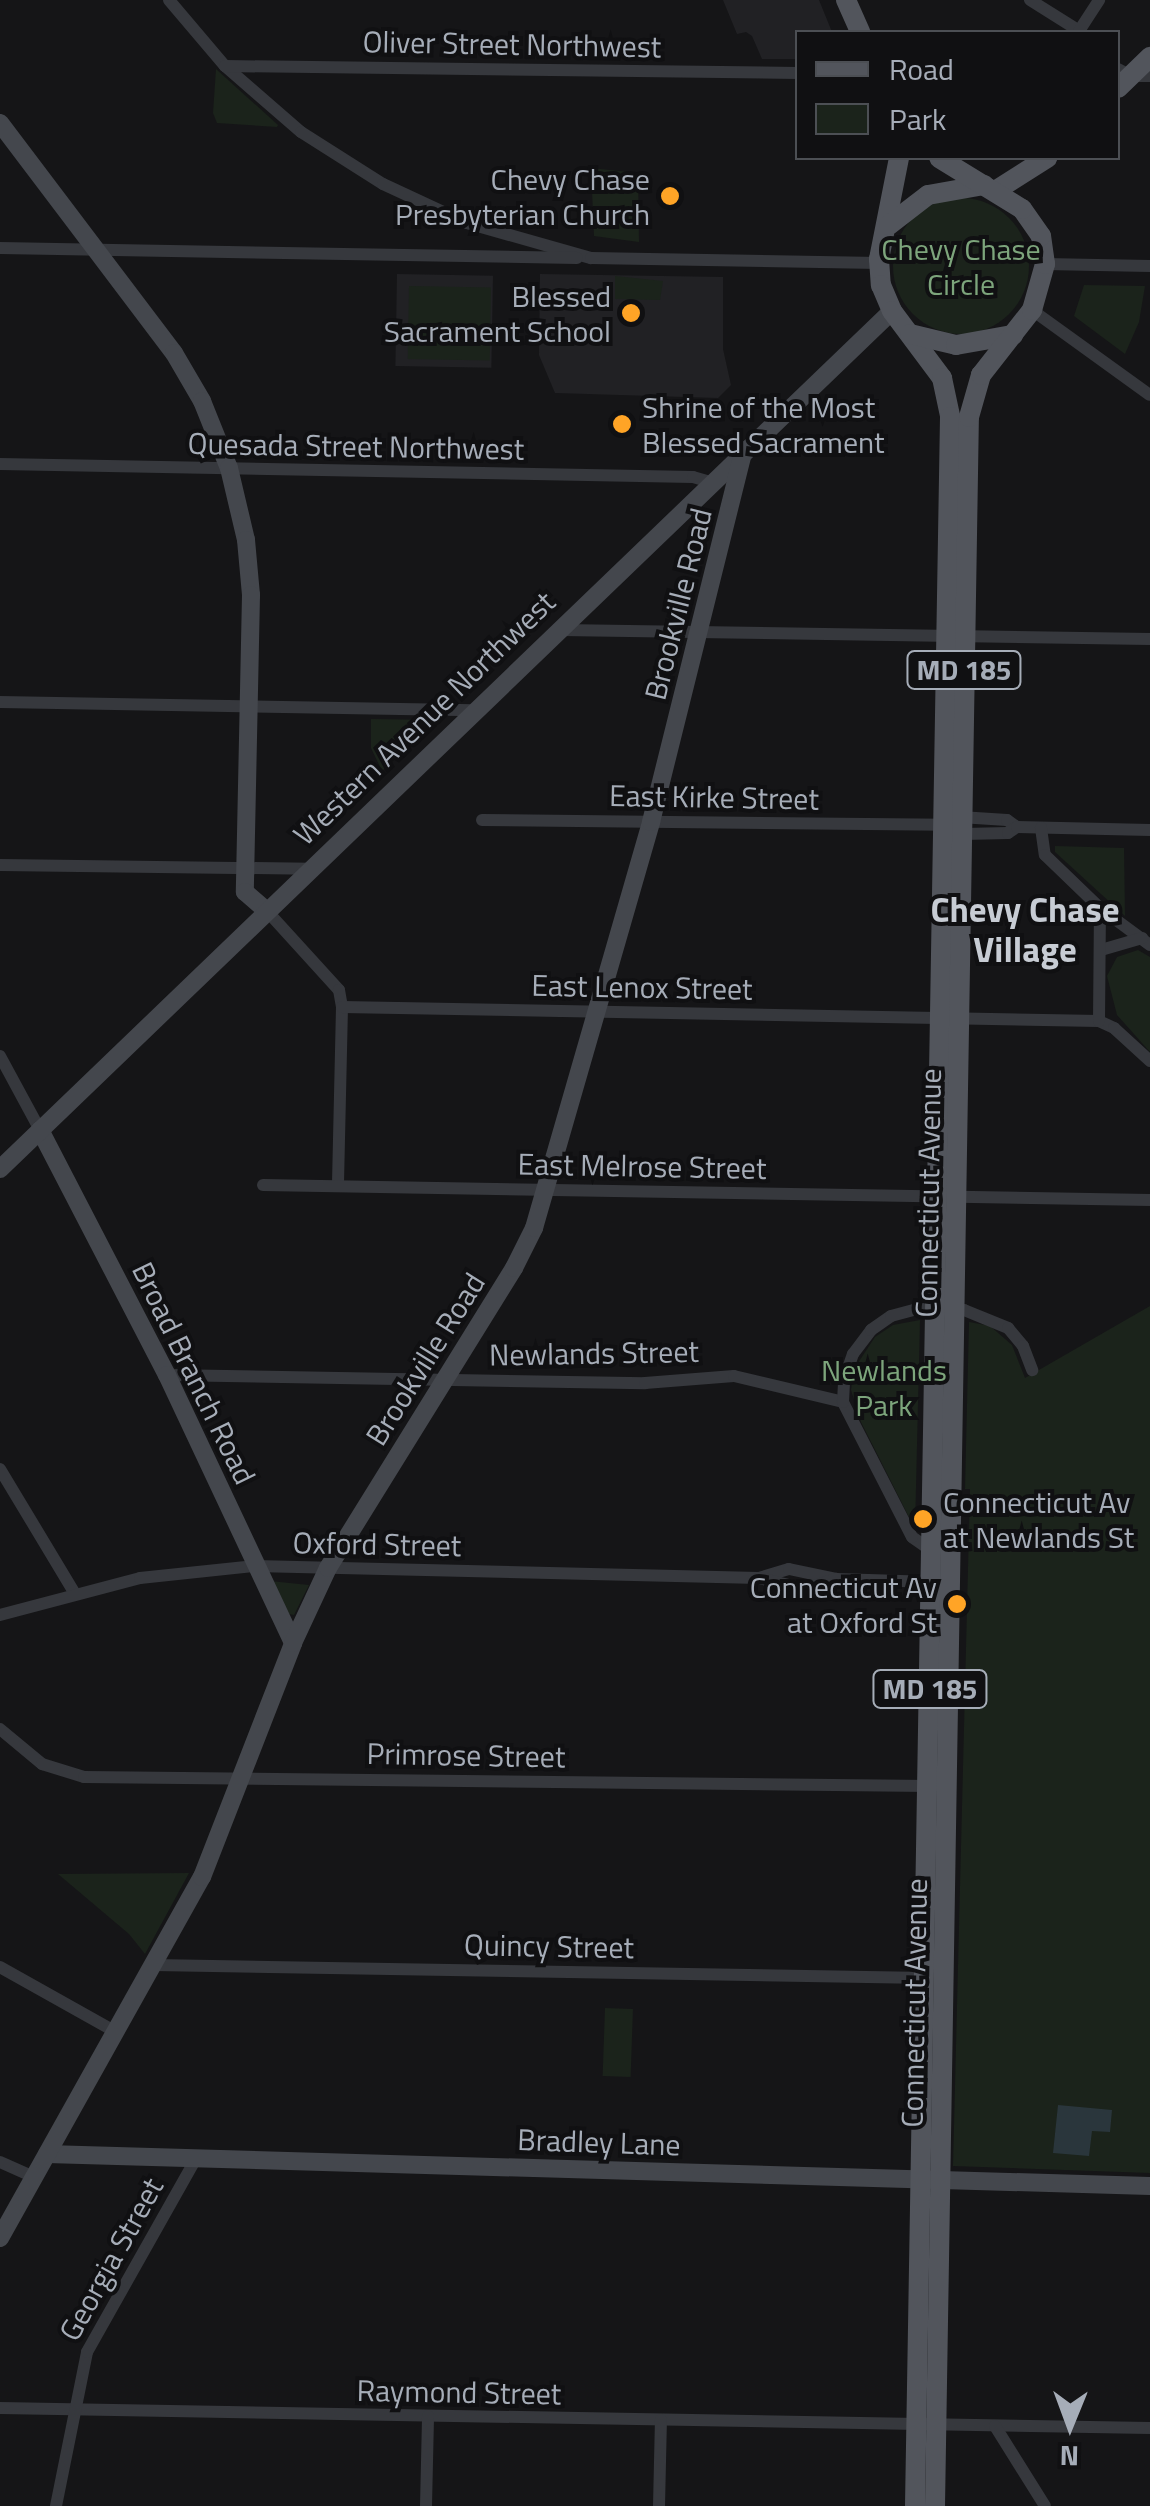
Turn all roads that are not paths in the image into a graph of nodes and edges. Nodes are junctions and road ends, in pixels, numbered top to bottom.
1 (169, 0) edge
2 (846, 0) edge
3 (1030, 0) edge
4 (1099, 0) edge
5 (859, 30) edge
6 (1077, 30) edge
7 (1081, 30) edge
8 (1150, 58) edge
9 (225, 66) junction
10 (795, 73) edge
11 (1129, 77) edge
12 (0, 123) edge
13 (899, 160) edge
14 (942, 160) edge
15 (1042, 162) edge
16 (989, 188) junction
17 (1031, 219) junction
18 (888, 225) junction
19 (496, 231) junction
20 (0, 248) edge
21 (96, 250) junction
22 (497, 256) junction
23 (591, 258) junction
24 (879, 263) junction
25 (1045, 264) junction
26 (1150, 266) edge
27 (1032, 310) junction
28 (892, 311) junction
29 (910, 334) junction
30 (1013, 335) junction
31 (1150, 395) edge
32 (744, 450) junction
33 (0, 464) edge
34 (229, 468) junction
35 (711, 482) junction
36 (558, 630) junction
37 (700, 632) junction
38 (956, 636) junction
39 (1150, 639) edge
40 (0, 702) edge
41 (250, 706) junction
42 (474, 710) junction
43 (482, 820) dead end
44 (651, 822) junction
45 (958, 824) junction
46 (1041, 828) junction
47 (1150, 830) edge
48 (0, 865) edge
49 (311, 869) junction
50 (246, 870) junction
51 (1100, 908) junction
52 (266, 911) junction
53 (1146, 942) edge
54 (1101, 950) junction
55 (342, 1007) junction
56 (598, 1011) junction
57 (951, 1019) junction
58 (1099, 1022) junction
59 (0, 1056) edge
60 (1150, 1061) edge
61 (40, 1130) junction
62 (0, 1169) edge
63 (263, 1186) dead end
64 (338, 1186) junction
65 (548, 1190) junction
66 (947, 1196) junction
67 (1150, 1200) edge
68 (945, 1309) junction
69 (1032, 1370) dead end
70 (166, 1374) junction
71 (445, 1378) junction
72 (843, 1402) junction
73 (0, 1470) edge
74 (932, 1551) junction
75 (255, 1566) junction
76 (328, 1568) junction
77 (941, 1582) junction
78 (75, 1594) junction
79 (0, 1615) edge
80 (293, 1643) junction
81 (0, 1729) edge
82 (242, 1777) junction
83 (938, 1786) junction
84 (154, 1965) junction
85 (0, 1966) edge
86 (934, 1978) junction
87 (116, 2032) junction
88 (47, 2154) junction
89 (197, 2157) junction
90 (0, 2162) edge
91 (34, 2177) junction
92 (931, 2182) junction
93 (1150, 2186) edge
94 (0, 2238) edge
95 (0, 2408) edge
96 (73, 2410) junction
97 (428, 2416) junction
98 (661, 2420) junction
99 (926, 2425) junction
100 (995, 2426) junction
101 (1150, 2428) edge
102 (56, 2506) edge
103 (426, 2506) edge
104 (659, 2506) edge
105 (915, 2506) edge
106 (934, 2506) edge
107 (1045, 2506) edge

1 - 9 street
2 - 5 main road
3 - 6 street
4 - 7 street
8 - 11 main road
9 - 10 street, Oliver Street Northwest
9 - 19 street
12 - 21 street
13 - 18 main road
14 - 16 main road
15 - 16 main road
15 - 17 main road
16 - 17 main road
16 - 18 main road
17 - 25 main road
18 - 24 main road
19 - 22 street
19 - 23 street
20 - 21 street
21 - 22 street
21 - 34 street
22 - 23 street
23 - 24 street
24 - 28 main road
25 - 26 street
25 - 27 main road
27 - 30 main road
27 - 31 street
28 - 29 main road
28 - 32 street, Western Avenue Northwest
29 - 30 main road
29 - 38 main road, Connecticut Avenue / MD 185
30 - 38 main road, Connecticut Avenue / MD 185
32 - 35 street, Western Avenue Northwest
32 - 37 street, Brookville Road
33 - 34 street, Quesada Street Northwest
34 - 35 street, Quesada Street Northwest
34 - 41 street
35 - 36 street, Western Avenue Northwest
36 - 37 street
36 - 42 street, Western Avenue Northwest
37 - 38 street
37 - 44 street, Brookville Road
38 - 39 street
38 - 45 main road, Connecticut Avenue / MD 185
40 - 41 street
41 - 42 street
41 - 50 street
42 - 49 street, Western Avenue Northwest
43 - 44 street, East Kirke Street
44 - 45 street, East Kirke Street
44 - 56 street, Brookville Road
45 - 46 street, East Kirke Street
45 - 57 main road, Connecticut Avenue / MD 185
46 - 47 street, East Kirke Street
46 - 51 street
48 - 50 street
49 - 50 street
49 - 52 street, Western Avenue Northwest
50 - 52 street
51 - 53 street
51 - 54 street
52 - 55 street
52 - 61 street, Western Avenue Northwest
53 - 54 street
54 - 58 street
55 - 56 street, East Lenox Street
55 - 64 street
56 - 57 street, East Lenox Street
56 - 65 street, Brookville Road
57 - 58 street, East Lenox Street
57 - 66 main road, Connecticut Avenue / MD 185
58 - 60 street
59 - 61 street
61 - 62 street, Western Avenue Northwest
61 - 70 street, Broad Branch Road
63 - 64 street, East Melrose Street
64 - 65 street, East Melrose Street
65 - 66 street, East Melrose Street
65 - 71 street, Brookville Road
66 - 67 street, East Melrose Street
66 - 68 main road, Connecticut Avenue / MD 185
68 - 69 street
68 - 72 street
68 - 74 main road, Connecticut Avenue / MD 185
68 - 77 main road, Connecticut Avenue / MD 185
70 - 71 street, Newlands Street
70 - 75 street, Broad Branch Road
71 - 72 street, Newlands Street
71 - 76 street, Brookville Road
72 - 74 street
73 - 78 street
74 - 77 main road, Connecticut Avenue / MD 185
75 - 76 street, Oxford Street
75 - 78 street, Oxford Street
75 - 80 street, Broad Branch Road
76 - 77 street, Oxford Street
76 - 80 street, Brookville Road
77 - 83 main road, Connecticut Avenue / MD 185
78 - 79 street, Oxford Street
80 - 82 street, Brookville Road
81 - 82 street, Primrose Street
82 - 83 street, Primrose Street
82 - 84 street, Brookville Road
83 - 86 main road, Connecticut Avenue / MD 185
84 - 86 street, Quincy Street
84 - 87 street, Brookville Road
85 - 87 street
86 - 92 main road, Connecticut Avenue / MD 185
87 - 88 street, Brookville Road
88 - 89 street, Bradley Lane
88 - 91 street, Brookville Road
89 - 92 street, Bradley Lane
89 - 96 street, Georgia Street
90 - 91 street
91 - 94 street, Brookville Road
92 - 93 street, Bradley Lane
92 - 99 main road, Connecticut Avenue / MD 185
95 - 96 street, Raymond Street
96 - 97 street, Raymond Street
96 - 102 street, Georgia Street
97 - 98 street, Raymond Street
97 - 103 street
98 - 99 street, Raymond Street
98 - 104 street
99 - 100 street, Raymond Street
99 - 105 main road, Connecticut Avenue / MD 185
99 - 106 main road, Connecticut Avenue / MD 185
100 - 101 street, Raymond Street
100 - 107 street

